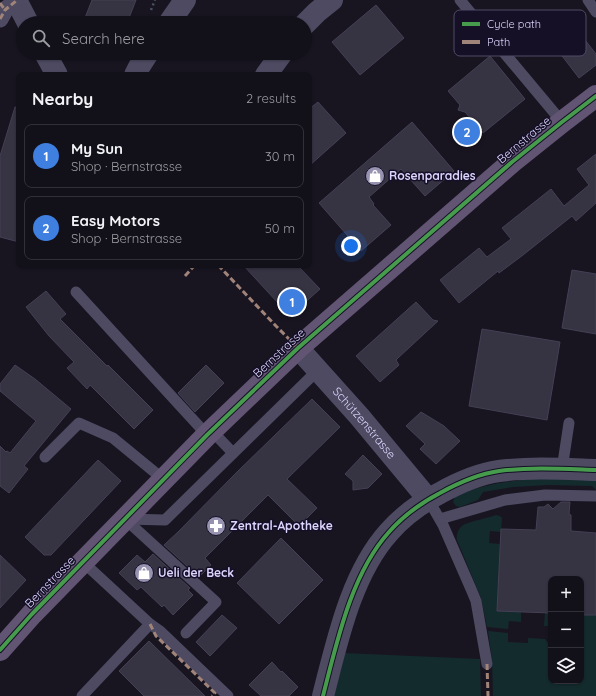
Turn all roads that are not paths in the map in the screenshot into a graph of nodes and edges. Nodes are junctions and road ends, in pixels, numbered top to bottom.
1 (16, 0) edge
2 (185, 0) edge
3 (332, 0) edge
4 (460, 0) edge
5 (588, 0) edge
6 (468, 10) edge
7 (596, 12) edge
8 (24, 16) edge
9 (174, 16) edge
10 (312, 17) edge
11 (0, 19) edge
12 (507, 56) edge
13 (49, 60) edge
14 (144, 60) edge
15 (277, 60) edge
16 (55, 72) edge
17 (136, 72) edge
18 (268, 72) edge
19 (596, 96) edge
20 (562, 122) junction
21 (76, 292) dead end
22 (298, 348) junction
23 (318, 370) junction
24 (569, 423) dead end
25 (209, 433) junction
26 (233, 453) junction
27 (45, 457) dead end
28 (562, 469) junction
29 (596, 470) edge
30 (163, 479) junction
31 (596, 496) edge
32 (428, 499) junction
33 (125, 519) junction
34 (440, 519) junction
35 (83, 562) junction
36 (150, 624) junction
37 (186, 633) dead end
38 (3, 642) edge
39 (487, 664) dead end
40 (82, 696) edge
41 (228, 696) edge
42 (323, 696) edge

1 - 8 street
1 - 11 street
2 - 9 street
3 - 10 street
4 - 6 lane
5 - 7 lane
12 - 20 lane
13 - 16 street
14 - 17 street
15 - 18 street
19 - 20 main road, Bernstrasse
20 - 22 main road, Bernstrasse
21 - 25 lane
22 - 23 street, Schützenstrasse
22 - 25 main road, Bernstrasse
23 - 26 lane
23 - 32 street, Schützenstrasse
24 - 28 lane
25 - 26 lane
25 - 30 main road, Bernstrasse
26 - 33 lane
27 - 30 lane
28 - 29 street
28 - 32 street
30 - 33 main road, Bernstrasse
31 - 34 lane
32 - 34 lane
32 - 42 street
33 - 35 main road, Bernstrasse
33 - 37 lane
34 - 39 lane
35 - 36 lane
35 - 38 main road, Bernstrasse
36 - 40 lane
36 - 41 lane

